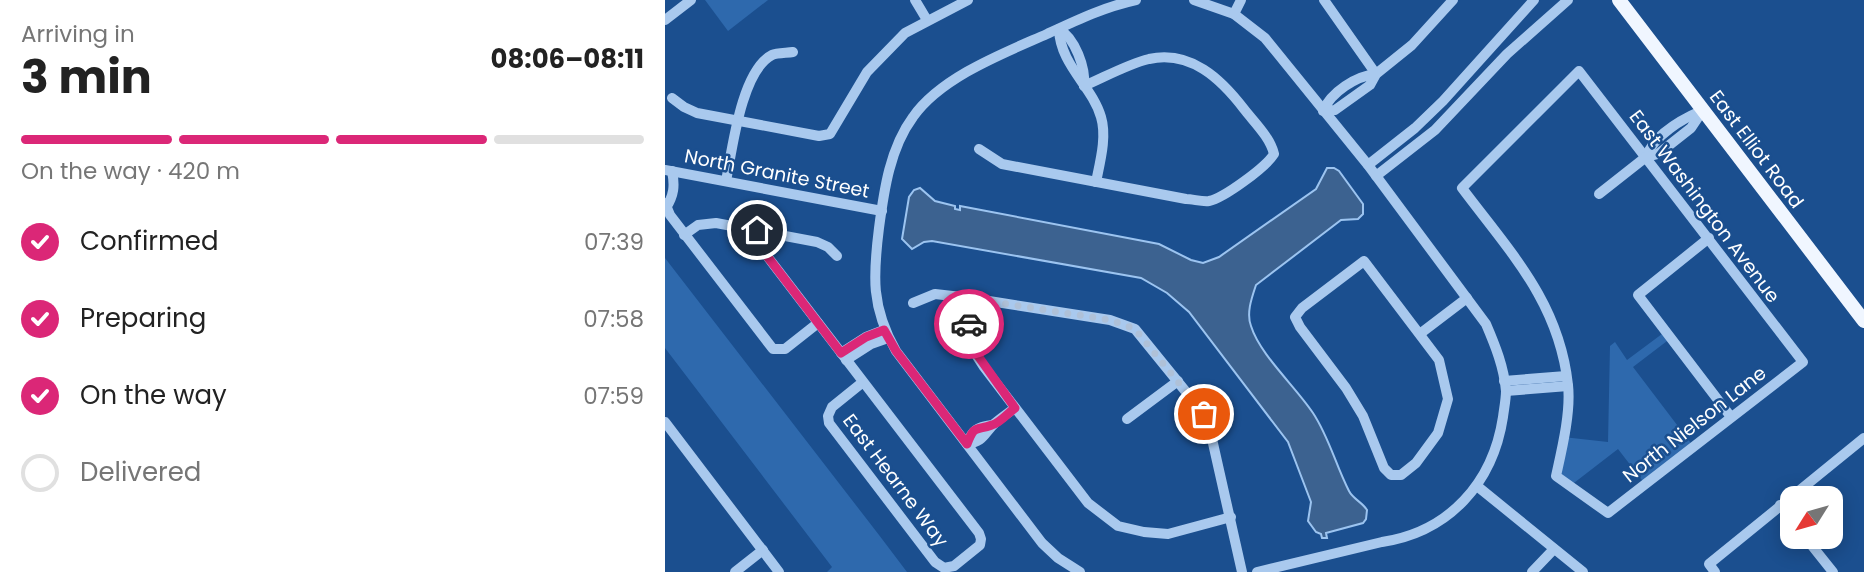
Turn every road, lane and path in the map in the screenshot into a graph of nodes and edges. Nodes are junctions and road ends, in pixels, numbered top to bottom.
1 (691, 0) edge
2 (915, 0) edge
3 (968, 0) edge
4 (1136, 0) edge
5 (1193, 0) edge
6 (1241, 0) edge
7 (1324, 0) edge
8 (1453, 0) edge
9 (1534, 0) edge
10 (1568, 0) edge
11 (1619, 0) edge
12 (1111, 2) edge
13 (1234, 14) junction
14 (665, 20) edge
15 (926, 20) junction
16 (1059, 29) junction
17 (793, 52) dead end
18 (1376, 74) junction
19 (1084, 86) junction
20 (673, 98) dead end
21 (1703, 110) junction
22 (1324, 111) junction
23 (738, 121) junction
24 (979, 149) dead end
25 (1646, 157) junction
26 (1371, 170) junction
27 (668, 171) edge
28 (726, 181) junction
29 (665, 182) edge
30 (1096, 182) junction
31 (1599, 194) dead end
32 (666, 205) edge
33 (882, 211) junction
34 (757, 230) junction
35 (684, 235) junction
36 (1709, 239) junction
37 (837, 256) dead end
38 (969, 298) junction
39 (1467, 298) junction
40 (913, 303) dead end
41 (1864, 321) edge
42 (818, 323) junction
43 (1421, 333) junction
44 (886, 334) junction
45 (843, 357) junction
46 (1803, 362) joint
47 (1567, 381) junction
48 (1178, 382) junction
49 (863, 383) junction
50 (1505, 386) junction
51 (1015, 408) junction
52 (1731, 417) junction
53 (1126, 419) dead end
54 (665, 422) edge
55 (967, 444) junction
56 (1862, 444) edge
57 (1477, 486) junction
58 (1806, 486) edge
59 (1780, 505) edge
60 (1231, 517) junction
61 (1554, 549) junction
62 (763, 550) junction
63 (1815, 550) edge
64 (1712, 568) edge
65 (735, 572) edge
66 (779, 572) edge
67 (1080, 572) edge
68 (1242, 572) edge
69 (1257, 572) edge
70 (1532, 572) edge
71 (1583, 572) edge
72 (1833, 572) edge

1 - 14 street
2 - 15 street
3 - 15 street
4 - 12 street
5 - 13 street
6 - 13 street
7 - 18 street
8 - 18 street
9 - 26 street
10 - 26 street
11 - 21 main road, East Elliot Road
12 - 16 street
13 - 22 street
15 - 23 street
16 - 19 street
16 - 33 street
17 - 23 street
18 - 22 street
19 - 30 street
19 - 30 street
20 - 23 street
21 - 25 street
21 - 41 main road, East Elliot Road
22 - 26 street
23 - 28 street
24 - 30 street
25 - 31 street
25 - 36 street, East Washington Avenue
25 - 47 street, East Washington Avenue
26 - 39 street
27 - 28 street, North Granite Street
27 - 29 street
27 - 32 street
28 - 33 street, North Granite Street
32 - 35 street
33 - 44 street
34 - 35 street
34 - 37 street
34 - 42 street
35 - 42 street
36 - 46 street, East Washington Avenue
36 - 52 street
38 - 40 street
38 - 48 street
38 - 51 street
39 - 43 street
39 - 50 street
42 - 45 street
43 - 43 street
44 - 45 street
44 - 55 street
45 - 49 street
46 - 52 street, North Nielson Lane
47 - 50 street
47 - 52 street, North Nielson Lane
48 - 53 street
48 - 60 street
49 - 49 street, East Hearne Way
50 - 57 street
51 - 55 street
51 - 60 street
54 - 62 street
55 - 67 street
56 - 58 street
57 - 61 street
57 - 69 street
59 - 64 street
60 - 68 street
61 - 70 street
61 - 71 street
62 - 65 street
62 - 66 street
63 - 72 street

